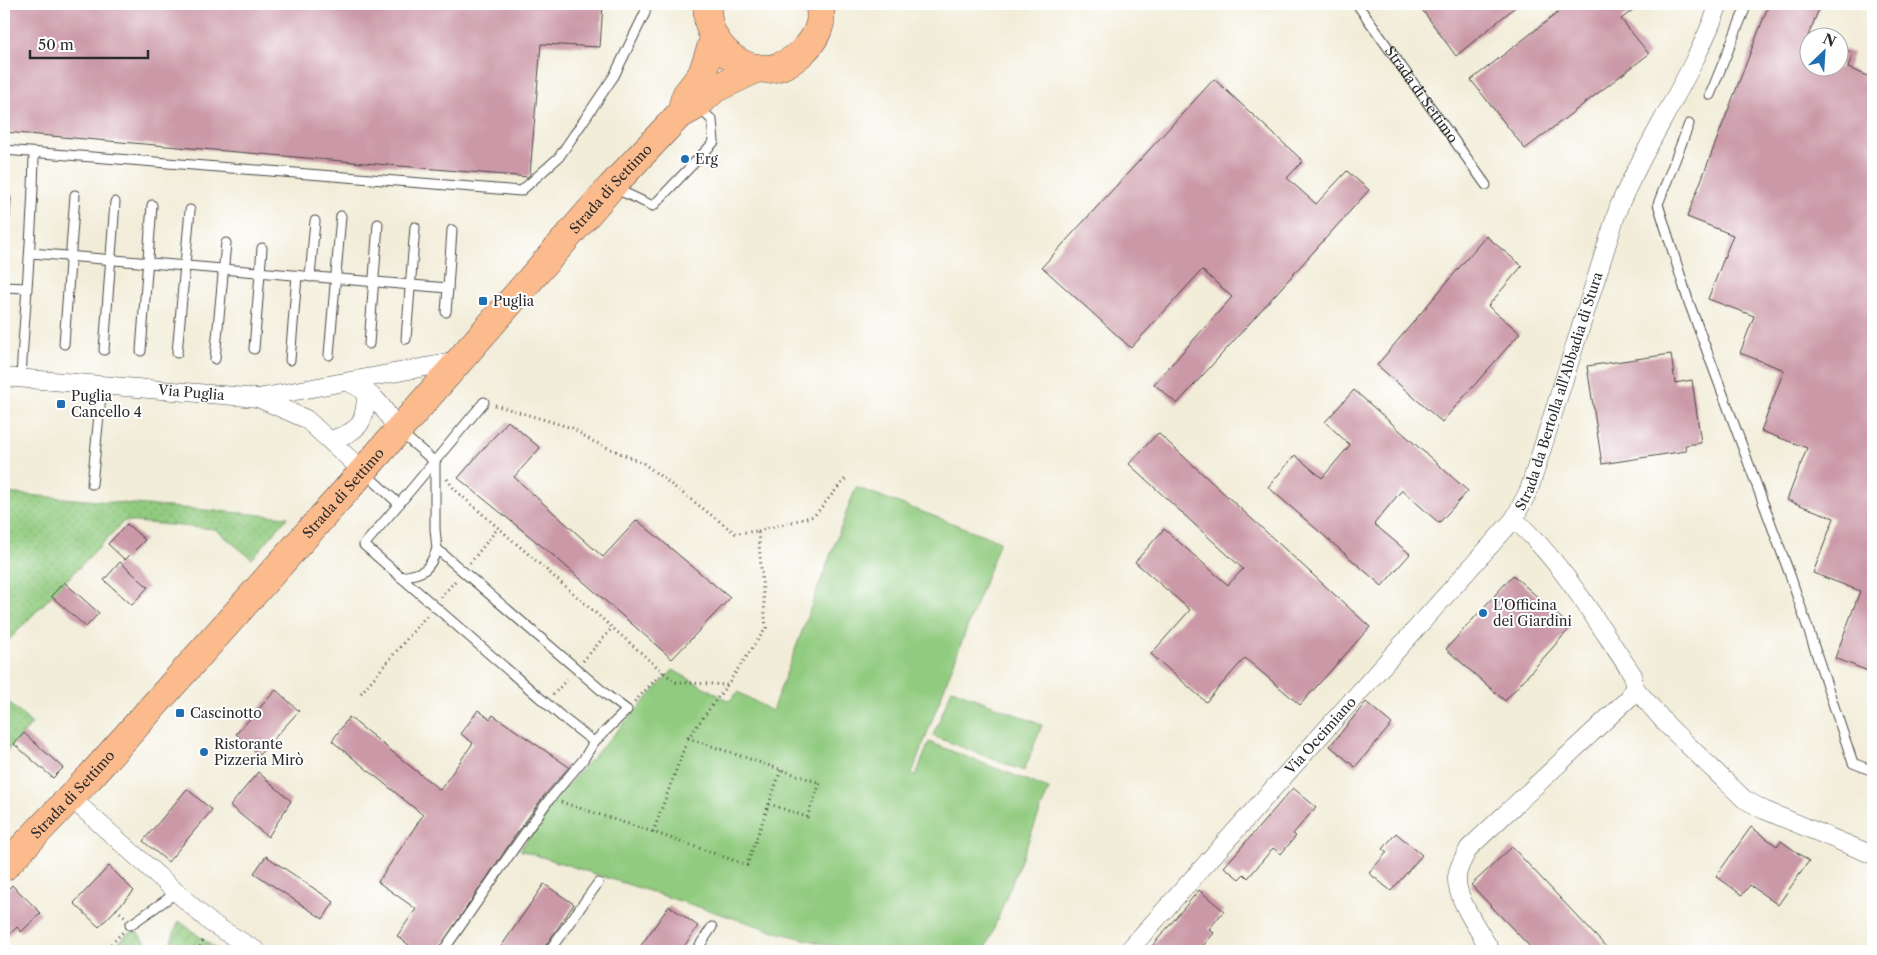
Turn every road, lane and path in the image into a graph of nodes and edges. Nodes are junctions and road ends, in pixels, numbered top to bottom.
1 (646, 4) edge
2 (708, 4) edge
3 (820, 4) edge
4 (1357, 4) edge
5 (1719, 4) edge
6 (1747, 4) edge
7 (714, 39) junction
8 (758, 68) junction
9 (1710, 95) dead end
10 (687, 111) junction
11 (1689, 124) dead end
12 (4, 150) edge
13 (34, 153) junction
14 (1486, 185) dead end
15 (611, 187) junction
16 (74, 195) dead end
17 (6, 199) dead end
18 (115, 202) dead end
19 (152, 205) dead end
20 (190, 210) dead end
21 (341, 216) dead end
22 (314, 221) dead end
23 (378, 224) dead end
24 (415, 228) dead end
25 (4, 230) edge
26 (452, 230) dead end
27 (226, 243) dead end
28 (262, 248) dead end
29 (31, 253) junction
30 (70, 257) junction
31 (110, 260) junction
32 (147, 263) junction
33 (186, 266) junction
34 (223, 269) junction
35 (261, 273) junction
36 (297, 276) junction
37 (310, 277) junction
38 (336, 279) junction
39 (373, 282) junction
40 (410, 285) junction
41 (4, 286) edge
42 (26, 288) junction
43 (448, 288) junction
44 (446, 312) dead end
45 (406, 339) dead end
46 (64, 344) dead end
47 (369, 344) dead end
48 (254, 349) dead end
49 (104, 350) dead end
50 (141, 351) dead end
51 (177, 354) dead end
52 (329, 355) dead end
53 (215, 359) dead end
54 (290, 360) dead end
55 (458, 361) junction
56 (12, 378) edge
57 (348, 382) junction
58 (102, 386) junction
59 (366, 390) junction
60 (258, 398) junction
61 (484, 402) joint
62 (398, 431) junction
63 (329, 440) junction
64 (436, 462) junction
65 (363, 471) junction
66 (845, 479) dead end
67 (92, 484) dead end
68 (399, 504) junction
69 (1514, 520) junction
70 (758, 531) junction
71 (436, 549) junction
72 (400, 576) junction
73 (663, 672) junction
74 (727, 684) junction
75 (1634, 687) junction
76 (627, 710) junction
77 (688, 738) junction
78 (594, 742) junction
79 (781, 770) junction
80 (1873, 771) edge
81 (71, 798) junction
82 (550, 798) junction
83 (769, 804) junction
84 (654, 832) junction
85 (1873, 855) edge
86 (4, 867) edge
87 (598, 883) dead end
88 (176, 894) junction
89 (130, 925) joint
90 (712, 926) dead end
91 (104, 951) edge
92 (257, 951) edge
93 (443, 951) edge
94 (549, 951) edge
95 (696, 951) edge
96 (1128, 951) edge
97 (1491, 951) edge

1 - 13 lane
2 - 7 main road
3 - 8 main road
4 - 14 lane, Strada di Settimo
5 - 69 street, Strada da Bertolla all'Abbadia di Stura
6 - 9 lane
7 - 8 main road
7 - 10 main road, Strada di Settimo
8 - 10 main road, Strada di Settimo
10 - 15 main road, Strada di Settimo
10 - 15 lane
11 - 80 lane
12 - 13 lane
13 - 29 lane
15 - 55 main road, Strada di Settimo
16 - 30 lane
17 - 25 lane
18 - 31 lane
19 - 32 lane
20 - 33 lane
21 - 38 lane
22 - 37 lane
23 - 39 lane
24 - 40 lane
26 - 43 lane
27 - 34 lane
28 - 35 lane
29 - 30 lane
29 - 42 lane
30 - 31 lane
30 - 46 lane
31 - 32 lane
31 - 49 lane
32 - 33 lane
32 - 50 lane
33 - 34 lane
33 - 51 lane
34 - 35 lane
34 - 53 lane
35 - 36 lane
35 - 48 lane
36 - 37 lane
36 - 54 lane
37 - 38 lane
38 - 39 lane
38 - 52 lane
39 - 40 lane
39 - 47 lane
40 - 43 lane
40 - 45 lane
41 - 42 lane
42 - 56 lane
43 - 44 lane
55 - 57 street, Via Puglia
55 - 62 main road, Strada di Settimo
56 - 58 street, Via Puglia
57 - 59 street
57 - 60 street, Via Puglia
58 - 60 street, Via Puglia
58 - 67 lane
59 - 62 street
59 - 63 street
60 - 63 street, Via Puglia
61 - 64 lane
61 - 70 path
62 - 64 lane
62 - 65 main road, Strada di Settimo
63 - 65 street, Via Puglia
64 - 68 lane
64 - 71 lane
64 - 73 path
65 - 68 lane
65 - 81 main road, Strada di Settimo
66 - 70 path
68 - 72 lane
69 - 75 street, Strada da Bertolla all'Abbadia di Stura
69 - 96 street, Via Occimiano
70 - 74 path
71 - 72 lane
71 - 76 lane
72 - 78 lane
73 - 74 path
73 - 76 path
74 - 77 path
75 - 85 street
75 - 97 street
76 - 78 lane
77 - 79 path
77 - 84 path
78 - 82 lane
79 - 83 path
79 - 83 path
81 - 86 main road, Strada di Settimo
81 - 88 street
82 - 84 path
82 - 93 lane
83 - 84 path
87 - 94 lane
88 - 89 lane
88 - 92 street
89 - 91 path
90 - 95 lane

